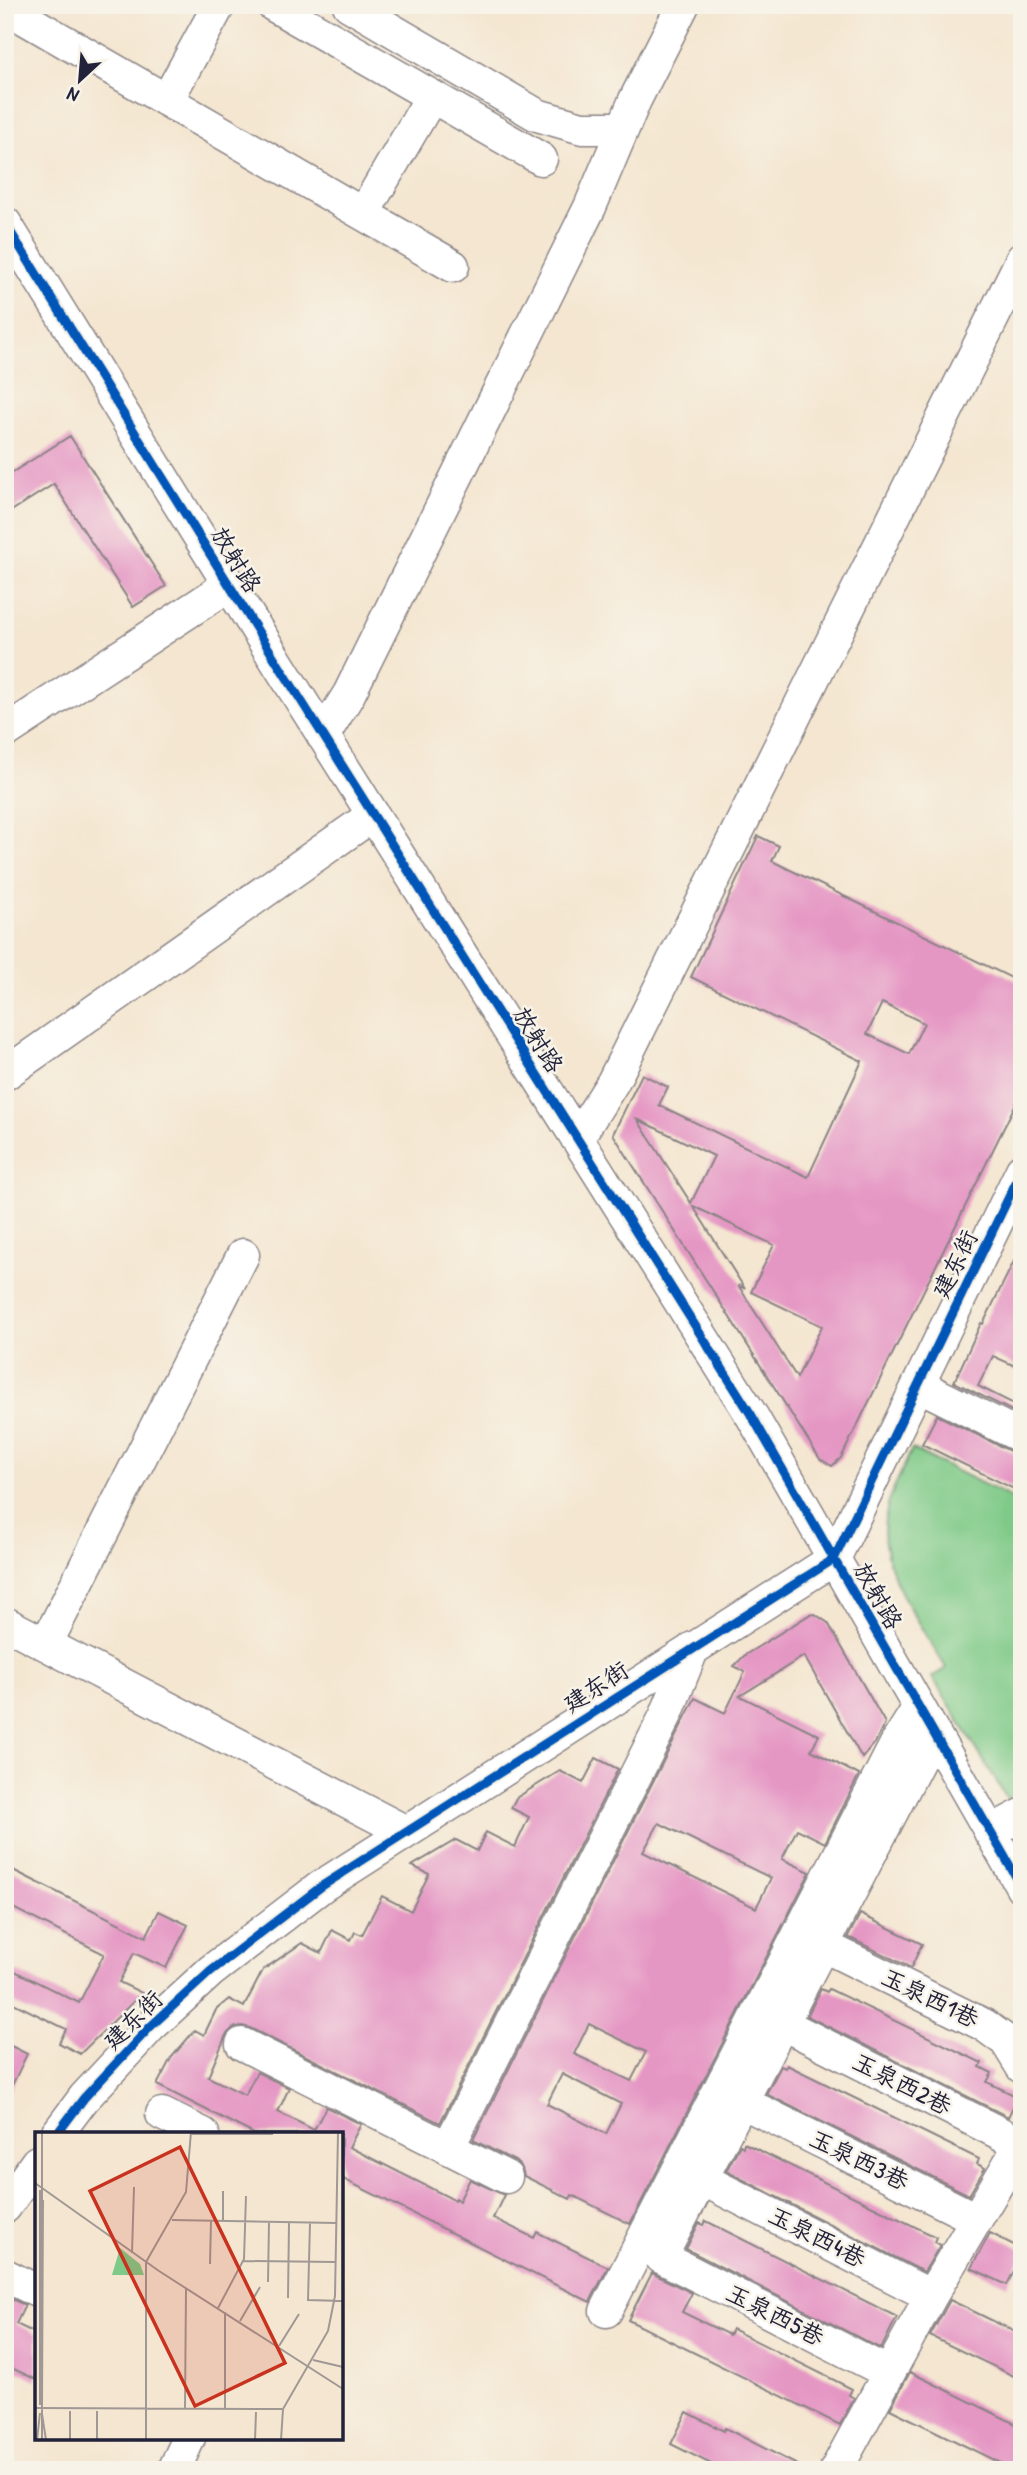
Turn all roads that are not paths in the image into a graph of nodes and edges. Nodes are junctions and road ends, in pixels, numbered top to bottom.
1 (219, 5) edge
2 (273, 5) edge
3 (349, 5) edge
4 (683, 5) edge
5 (5, 7) edge
6 (432, 96) junction
7 (167, 100) junction
8 (623, 128) junction
9 (541, 159) dead end
10 (363, 214) junction
11 (5, 223) edge
12 (1022, 259) edge
13 (453, 266) dead end
14 (229, 585) junction
15 (5, 732) edge
16 (323, 736) junction
17 (373, 814) junction
18 (5, 1074) edge
19 (578, 1139) junction
20 (1022, 1170) edge
21 (243, 1255) dead end
22 (918, 1385) junction
23 (1022, 1437) edge
24 (834, 1559) junction
25 (5, 1623) edge
26 (46, 1644) junction
27 (693, 1648) junction
28 (926, 1720) junction
29 (1022, 1815) edge
30 (406, 1832) junction
31 (990, 1832) junction
32 (1022, 1887) edge
33 (824, 1946) junction
34 (783, 2024) junction
35 (242, 2044) dead end
36 (1022, 2067) edge
37 (742, 2102) junction
38 (162, 2114) dead end
39 (58, 2132) edge
40 (199, 2132) edge
41 (1021, 2143) edge
42 (448, 2148) junction
43 (35, 2165) edge
44 (506, 2177) dead end
45 (702, 2179) junction
46 (5, 2207) edge
47 (976, 2219) junction
48 (5, 2275) edge
49 (35, 2290) edge
50 (931, 2296) junction
51 (606, 2311) dead end
52 (889, 2373) junction
53 (188, 2440) edge
54 (174, 2470) edge
55 (836, 2470) edge

1 - 7 street
2 - 6 street
3 - 8 street
4 - 8 street
5 - 7 street
6 - 9 street
6 - 10 street
7 - 10 street
8 - 16 street
10 - 13 street
11 - 14 street, 放射路
12 - 19 street
14 - 15 street
14 - 16 street, 放射路
16 - 17 street, 放射路
17 - 18 street
17 - 19 street, 放射路
19 - 24 street, 放射路
20 - 22 street, 建东街
21 - 26 street
22 - 23 street
22 - 24 street, 建东街
24 - 27 street, 建东街
24 - 28 street, 放射路
25 - 26 street
26 - 30 street
27 - 30 street, 建东街
27 - 42 street
28 - 31 street, 放射路
28 - 33 street
28 - 51 street
29 - 31 street
30 - 39 street, 建东街
31 - 32 street, 放射路
33 - 34 street
33 - 36 street, 玉泉西1巷
34 - 37 street
34 - 41 street, 玉泉西2巷
35 - 42 street
37 - 45 street
37 - 47 street, 玉泉西3巷
38 - 40 street
41 - 47 street
42 - 44 street
43 - 46 street
45 - 50 street, 玉泉西4巷
45 - 52 street, 玉泉西5巷
47 - 50 street
48 - 49 street
50 - 52 street
52 - 55 street
53 - 54 street

